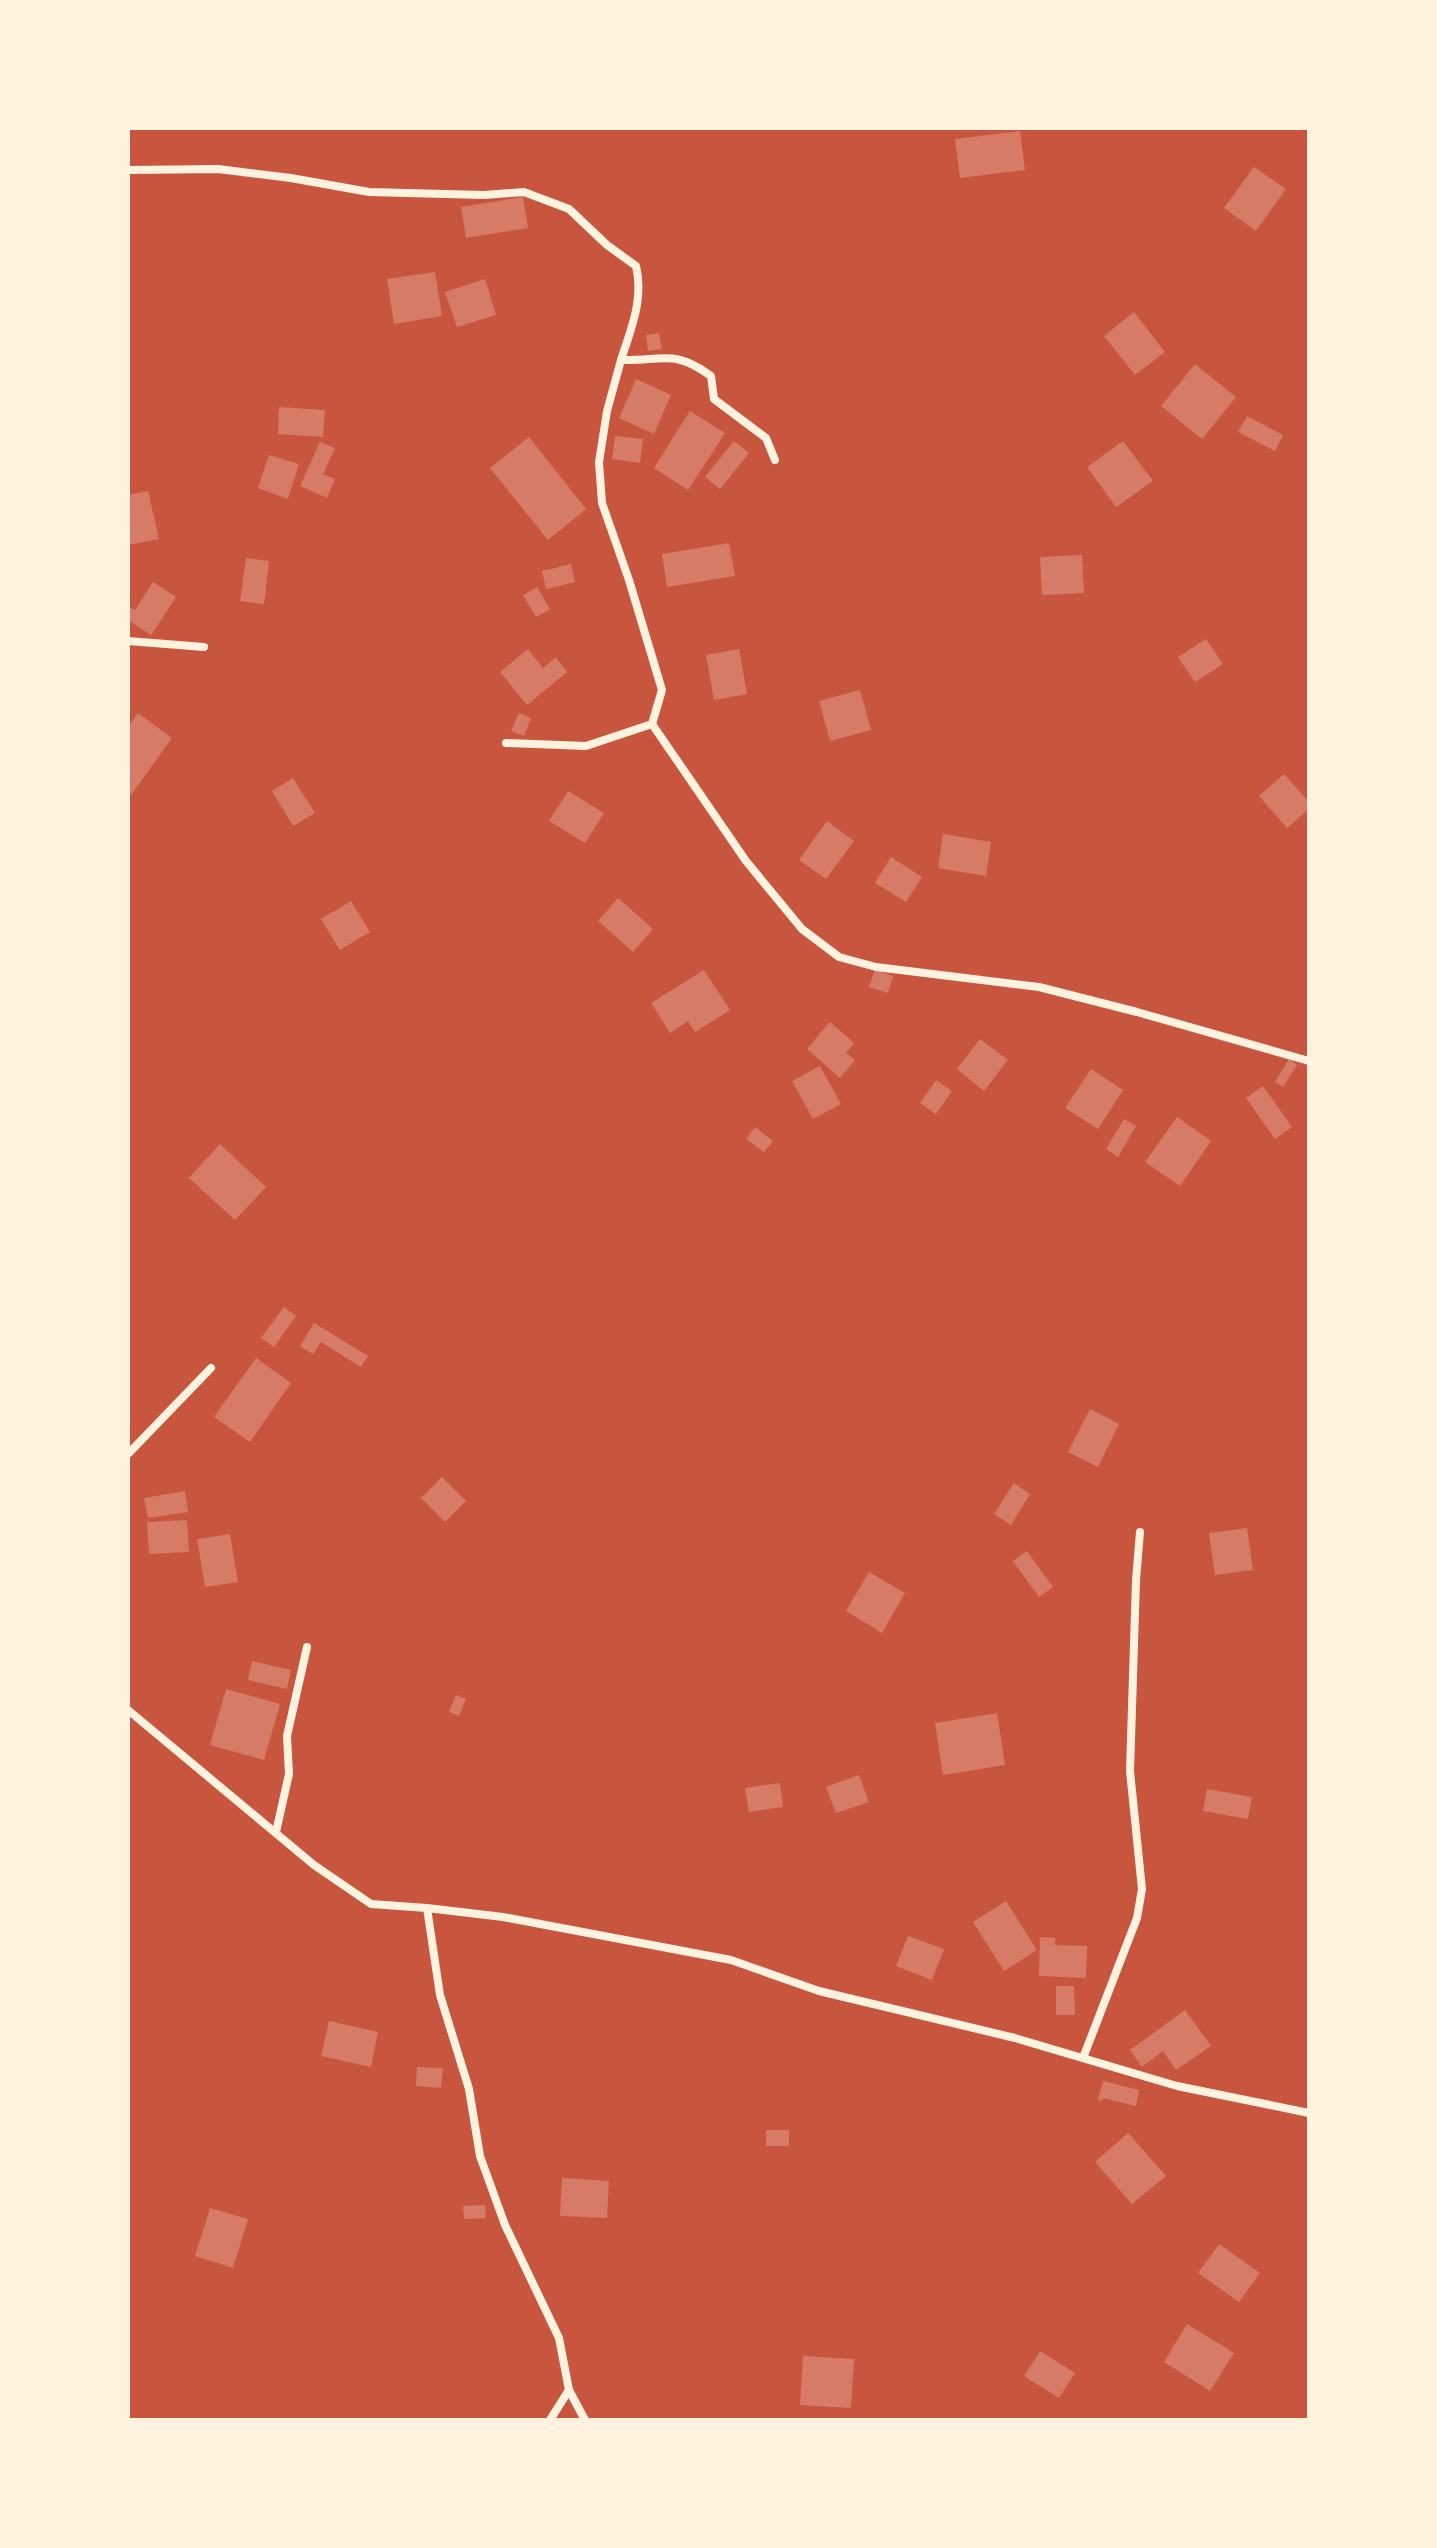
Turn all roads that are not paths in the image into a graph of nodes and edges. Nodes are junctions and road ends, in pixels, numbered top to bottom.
1 (128, 170) edge
2 (621, 360) junction
3 (775, 460) dead end
4 (128, 641) edge
5 (204, 647) dead end
6 (652, 724) junction
7 (506, 743) dead end
8 (1309, 1061) edge
9 (211, 1368) dead end
10 (128, 1454) edge
11 (1140, 1532) dead end
12 (307, 1647) dead end
13 (128, 1710) edge
14 (276, 1832) junction
15 (427, 1908) junction
16 (1083, 2058) junction
17 (1309, 2113) edge
18 (569, 2390) junction
19 (550, 2420) edge
20 (585, 2420) edge

1 - 2 street
2 - 3 street
2 - 6 street
4 - 5 street
6 - 7 street
6 - 8 street
9 - 10 street
11 - 16 street
12 - 14 street
13 - 14 street
14 - 15 street
15 - 16 street
15 - 18 street
16 - 17 street
18 - 19 street
18 - 20 street

